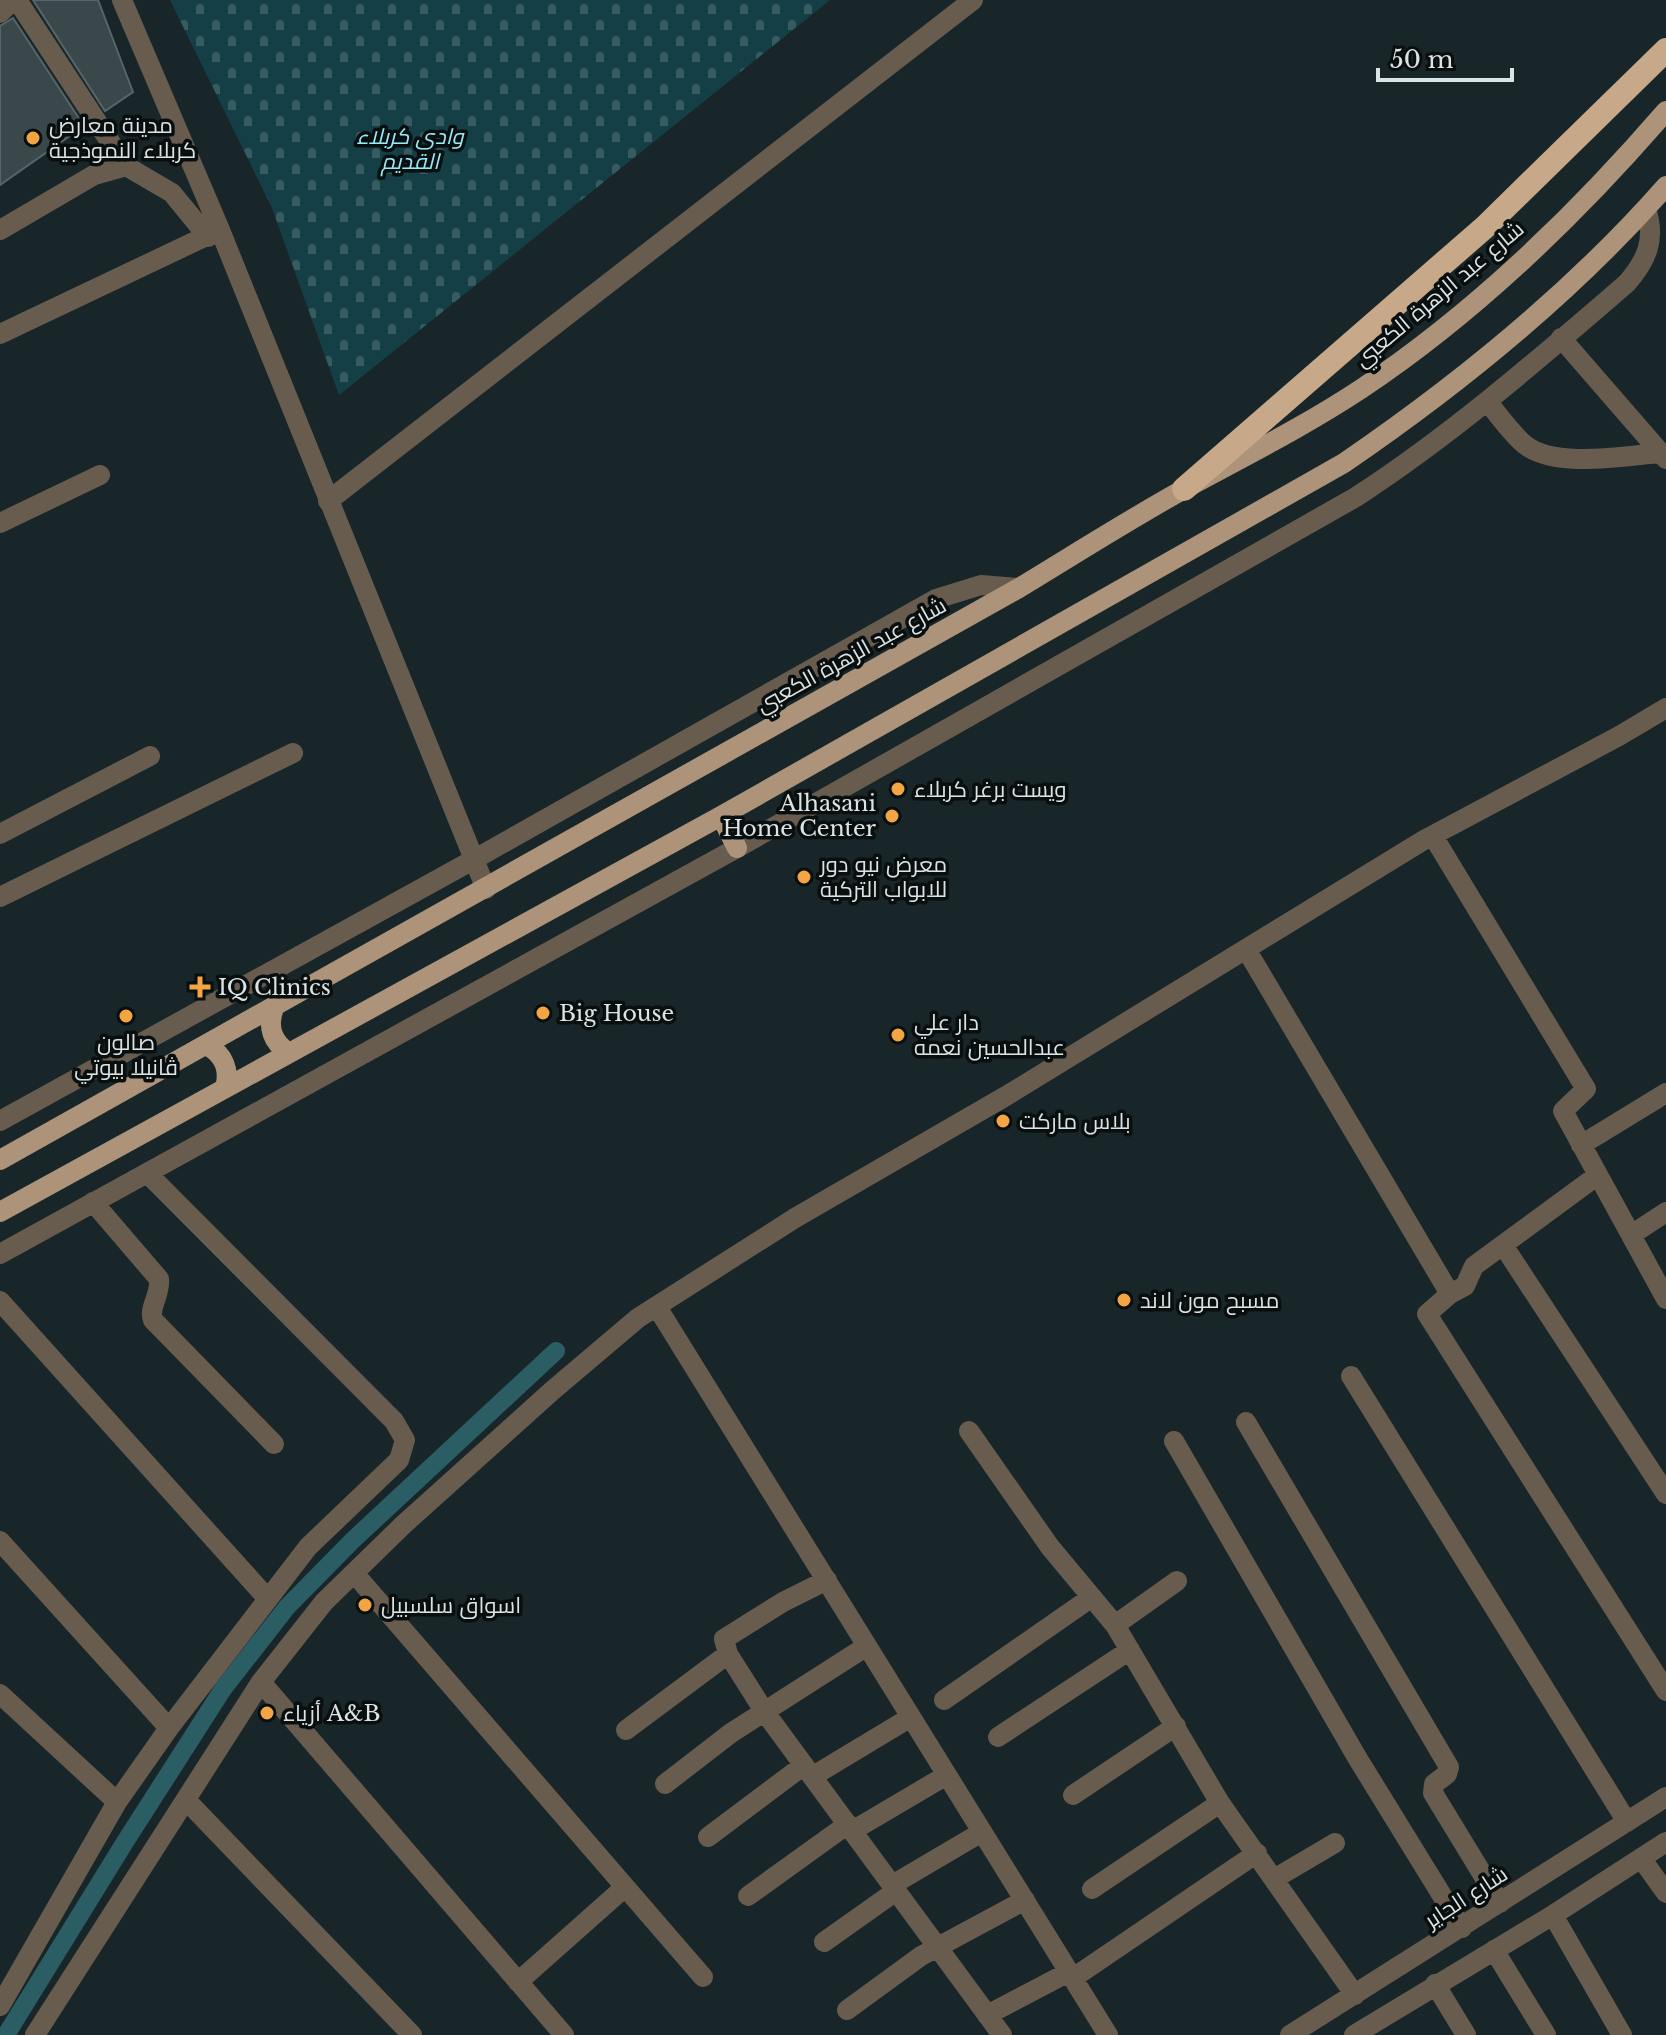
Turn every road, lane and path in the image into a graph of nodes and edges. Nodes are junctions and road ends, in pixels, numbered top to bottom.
1 (15, 0) edge
2 (122, 0) edge
3 (973, 0) edge
4 (0, 13) edge
5 (1666, 50) edge
6 (1666, 111) edge
7 (126, 166) junction
8 (1666, 186) edge
9 (1646, 209) junction
10 (0, 230) edge
11 (214, 233) junction
12 (0, 334) edge
13 (1561, 338) junction
14 (1487, 401) junction
15 (1663, 456) edge
16 (100, 475) dead end
17 (1184, 489) junction
18 (328, 501) junction
19 (0, 523) edge
20 (1019, 588) junction
21 (1666, 708) edge
22 (293, 753) dead end
23 (150, 756) dead end
24 (721, 816) junction
25 (0, 834) edge
26 (1433, 836) junction
27 (737, 848) junction
28 (473, 860) junction
29 (486, 889) junction
30 (0, 897) edge
31 (1246, 949) junction
32 (274, 1008) junction
33 (208, 1046) junction
34 (289, 1053) junction
35 (225, 1088) junction
36 (1666, 1093) edge
37 (0, 1121) edge
38 (1581, 1145) junction
39 (0, 1160) edge
40 (147, 1173) junction
41 (1598, 1175) junction
42 (93, 1202) junction
43 (0, 1212) edge
44 (1666, 1212) edge
45 (1631, 1235) junction
46 (1503, 1245) junction
47 (0, 1254) edge
48 (1450, 1294) junction
49 (1666, 1299) edge
50 (0, 1301) edge
51 (657, 1307) junction
52 (1351, 1376) dead end
53 (1246, 1422) dead end
54 (969, 1431) dead end
55 (1174, 1441) dead end
56 (274, 1444) dead end
57 (1666, 1494) edge
58 (0, 1541) edge
59 (354, 1573) junction
60 (827, 1580) junction
61 (1177, 1581) dead end
62 (1092, 1597) junction
63 (267, 1598) junction
64 (1115, 1625) junction
65 (867, 1646) junction
66 (1130, 1650) junction
67 (728, 1654) junction
68 (261, 1682) junction
69 (1666, 1691) edge
70 (0, 1694) edge
71 (944, 1700) dead end
72 (764, 1711) junction
73 (911, 1717) junction
74 (1176, 1726) junction
75 (169, 1728) junction
76 (626, 1730) dead end
77 (998, 1737) dead end
78 (808, 1771) junction
79 (947, 1775) junction
80 (665, 1784) dead end
81 (1073, 1795) dead end
82 (1666, 1797) edge
83 (186, 1800) junction
84 (117, 1802) junction
85 (1220, 1803) junction
86 (1627, 1822) junction
87 (850, 1827) junction
88 (982, 1832) junction
89 (708, 1837) dead end
90 (1666, 1842) edge
91 (1335, 1843) dead end
92 (1257, 1853) junction
93 (1641, 1858) junction
94 (1274, 1879) junction
95 (625, 1887) junction
96 (894, 1888) junction
97 (1092, 1889) dead end
98 (1666, 1893) edge
99 (748, 1896) dead end
100 (1025, 1900) junction
101 (1500, 1903) junction
102 (1553, 1915) junction
103 (1462, 1928) junction
104 (824, 1942) dead end
105 (939, 1949) junction
106 (1494, 1950) junction
107 (1071, 1975) junction
108 (703, 1977) dead end
109 (518, 1982) junction
110 (1435, 1984) junction
111 (1355, 1995) junction
112 (0, 2006) edge
113 (847, 2010) dead end
114 (987, 2015) junction
115 (1386, 2027) edge
116 (35, 2035) edge
117 (412, 2035) edge
118 (564, 2035) edge
119 (1002, 2035) edge
120 (1108, 2035) edge
121 (1290, 2035) edge
122 (1354, 2035) edge
123 (1466, 2035) edge
124 (1546, 2035) edge
125 (1622, 2035) edge

1 - 4 street
1 - 7 street
2 - 11 street
3 - 18 street
5 - 17 highway
6 - 17 main road, شارع عبد الزهرة الكعبي
7 - 10 street
7 - 11 street
8 - 9 main road
9 - 13 street
9 - 24 main road
11 - 12 street
11 - 18 street
13 - 14 street
13 - 15 street
14 - 15 street
14 - 27 street
16 - 19 street
17 - 20 main road, شارع عبد الزهرة الكعبي
18 - 28 street
20 - 28 street
20 - 29 main road, شارع عبد الزهرة الكعبي
21 - 26 street
22 - 30 street
23 - 25 street
24 - 27 main road
24 - 34 main road
26 - 31 street
26 - 38 street
27 - 40 street
28 - 29 street
28 - 37 street
29 - 32 main road, شارع عبد الزهرة الكعبي
31 - 48 street
31 - 51 street
32 - 33 main road, شارع عبد الزهرة الكعبي
32 - 34 main road
33 - 35 main road
33 - 39 main road, شارع عبد الزهرة الكعبي
34 - 35 main road
35 - 43 main road
36 - 38 street
38 - 41 street
40 - 42 street
40 - 63 street
41 - 45 street
41 - 46 street
42 - 47 street
42 - 56 street
44 - 45 street
45 - 49 street
46 - 48 street
46 - 57 street
48 - 69 street
50 - 63 street
51 - 59 street
51 - 60 street
52 - 86 street
53 - 101 street
54 - 62 street
55 - 103 street
58 - 75 street
59 - 68 street
59 - 95 street
60 - 65 street
60 - 67 street
61 - 64 street
62 - 64 street
62 - 71 street
63 - 75 street
64 - 66 street
65 - 72 street
65 - 73 street
66 - 74 street
66 - 77 street
67 - 72 street
67 - 76 street
68 - 83 street
68 - 109 street
70 - 84 street
72 - 78 street
72 - 80 street
73 - 78 street
73 - 79 street
74 - 81 street
74 - 85 street
75 - 84 street
78 - 87 street
78 - 89 street
79 - 87 street
79 - 88 street
82 - 86 street, شارع الجاير
83 - 116 street
83 - 117 street
84 - 112 street
85 - 92 street
85 - 97 street
86 - 101 street, شارع الجاير
87 - 96 street
87 - 99 street
88 - 96 street
88 - 100 street
90 - 93 street
91 - 94 street
92 - 94 street
92 - 107 street
93 - 98 street
93 - 102 street
94 - 111 street
95 - 108 street
95 - 109 street
96 - 104 street
96 - 105 street
100 - 105 street
100 - 107 street
101 - 103 street, شارع الجاير
102 - 106 street
102 - 125 street
103 - 111 street, شارع الجاير
105 - 113 street
105 - 114 street
106 - 110 street
106 - 124 street
107 - 114 street
107 - 120 street
109 - 118 street
110 - 115 street
110 - 123 street
111 - 121 street, شارع الجاير
114 - 119 street
115 - 122 street

